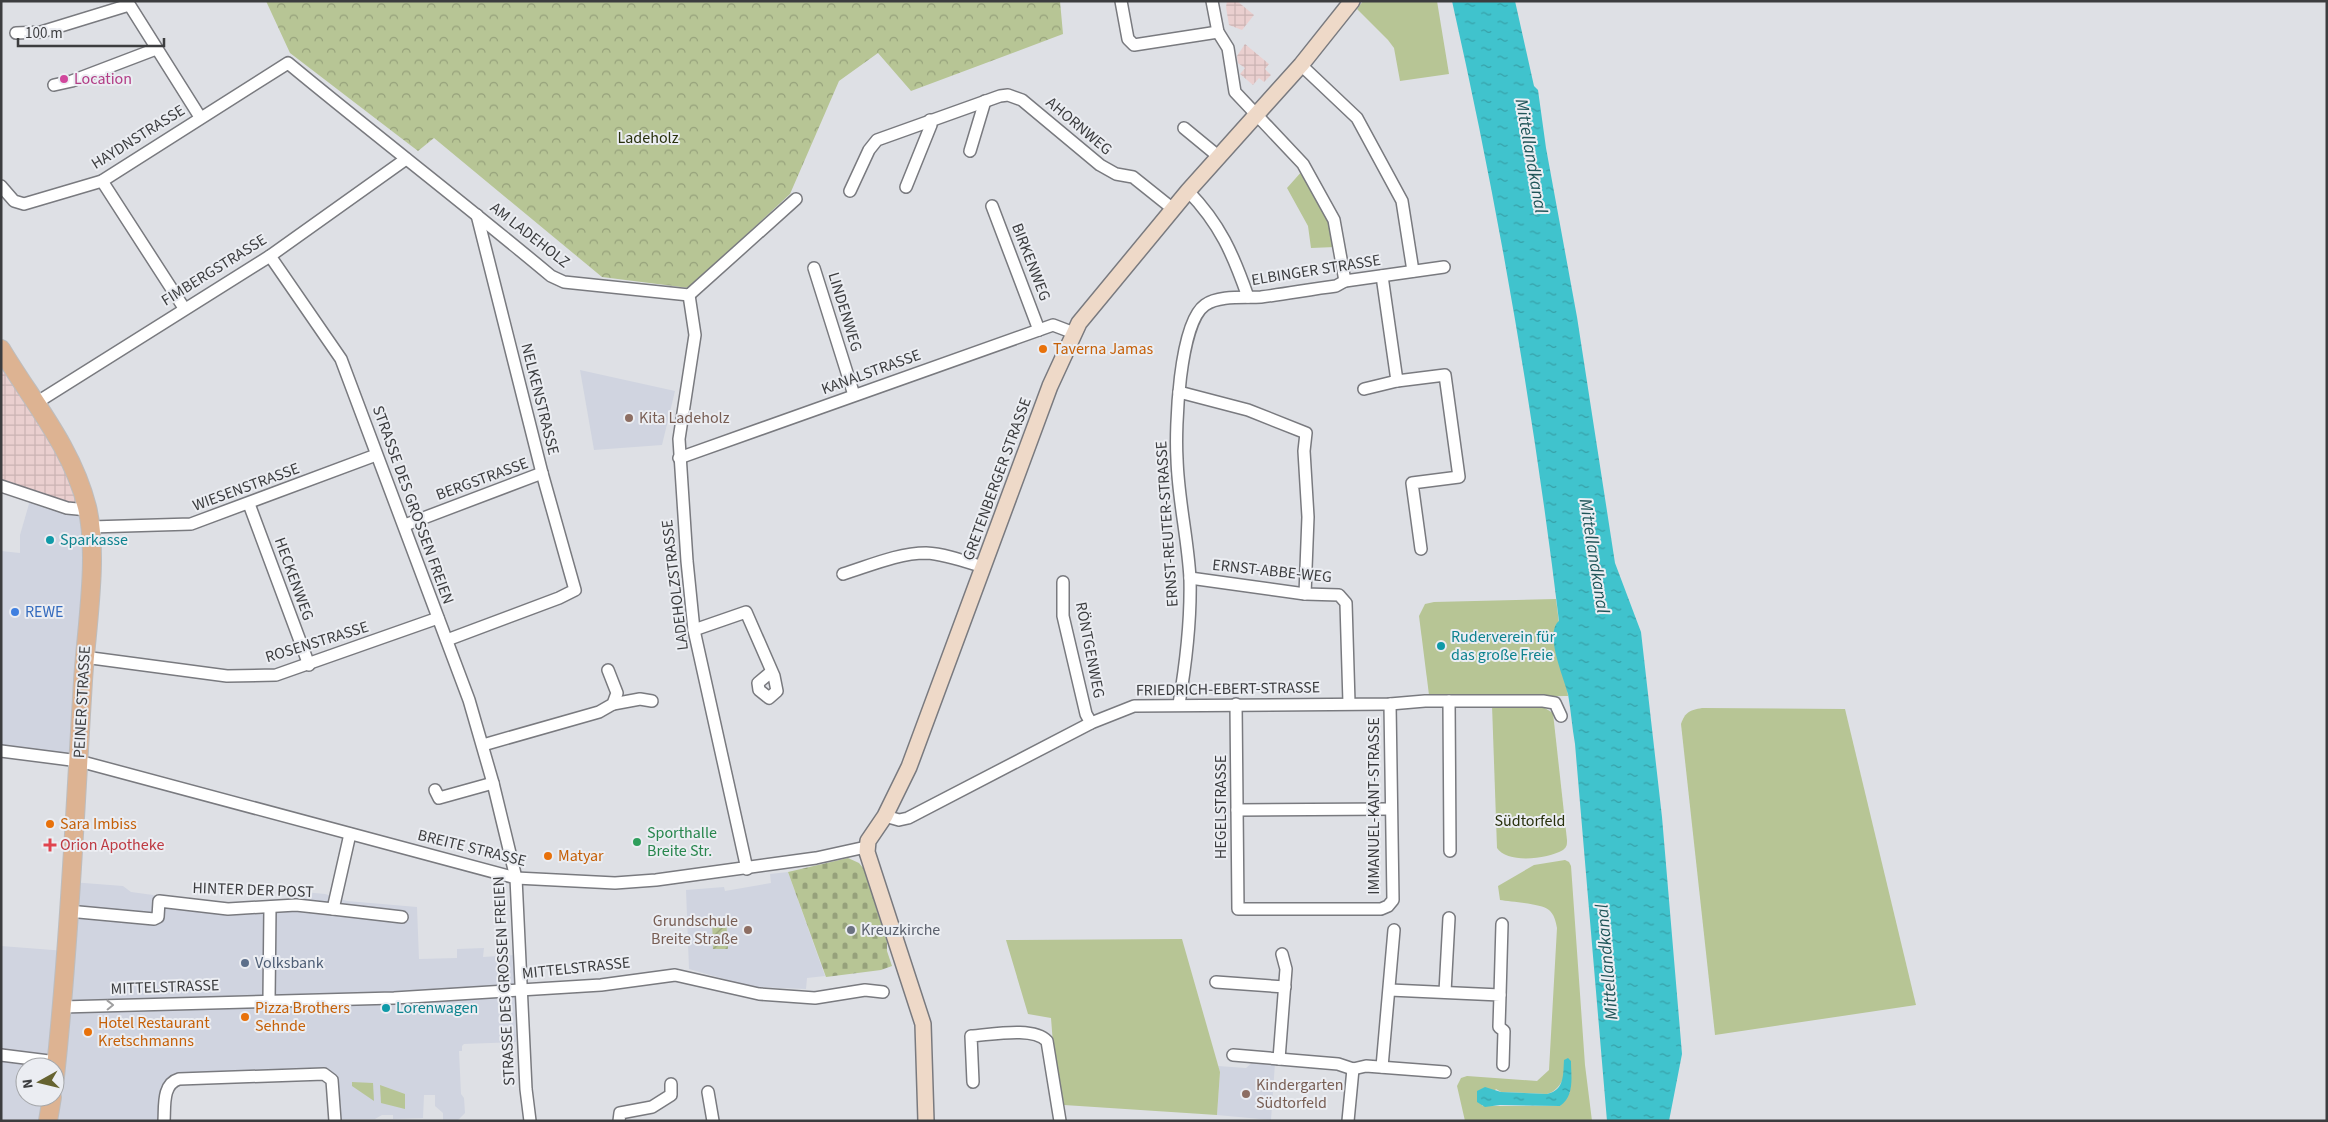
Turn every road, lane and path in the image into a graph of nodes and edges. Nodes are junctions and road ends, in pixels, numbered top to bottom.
1 (1121, 1) edge
2 (1212, 1) edge
3 (1352, 1) edge
4 (128, 3) edge
5 (1218, 32) junction
6 (16, 33) dead end
7 (156, 49) junction
8 (288, 63) joint
9 (1301, 65) junction
10 (54, 85) dead end
11 (985, 101) junction
12 (1257, 114) junction
13 (200, 118) junction
14 (930, 120) junction
15 (1184, 128) dead end
16 (970, 152) dead end
17 (1218, 156) junction
18 (406, 159) junction
19 (102, 181) junction
20 (1, 186) edge
21 (906, 187) dead end
22 (1188, 190) junction
23 (850, 191) dead end
24 (796, 199) dead end
25 (992, 206) dead end
26 (1173, 208) junction
27 (478, 214) junction
28 (270, 256) junction
29 (1444, 267) dead end
30 (814, 268) dead end
31 (1413, 272) junction
32 (1382, 276) junction
33 (1346, 281) junction
34 (689, 295) junction
35 (1248, 297) junction
36 (184, 308) junction
37 (1197, 314) joint
38 (1039, 330) junction
39 (1074, 333) junction
40 (1, 349) edge
41 (1397, 381) junction
42 (1364, 388) dead end
43 (1180, 392) junction
44 (854, 395) junction
45 (36, 403) junction
46 (376, 455) junction
47 (679, 458) junction
48 (542, 473) junction
49 (1, 486) edge
50 (249, 504) junction
51 (89, 518) junction
52 (405, 525) junction
53 (1421, 549) dead end
54 (983, 567) junction
55 (843, 574) dead end
56 (1190, 578) junction
57 (1063, 582) dead end
58 (1305, 594) junction
59 (438, 618) junction
60 (694, 630) junction
61 (446, 640) junction
62 (84, 657) junction
63 (308, 665) junction
64 (608, 670) dead end
65 (771, 672) dead end
66 (652, 701) dead end
67 (1449, 701) junction
68 (1349, 703) junction
69 (613, 704) junction
70 (1179, 704) junction
71 (1236, 704) junction
72 (1390, 704) junction
73 (1561, 716) dead end
74 (1091, 723) junction
75 (482, 745) junction
76 (1, 751) edge
77 (79, 761) junction
78 (493, 783) junction
79 (435, 790) dead end
80 (1391, 809) junction
81 (1237, 810) junction
82 (885, 816) junction
83 (350, 834) junction
84 (866, 847) junction
85 (1450, 851) dead end
86 (747, 869) junction
87 (516, 878) junction
88 (270, 907) junction
89 (333, 909) junction
90 (1238, 909) joint
91 (68, 911) junction
92 (402, 917) dead end
93 (1449, 918) dead end
94 (1502, 924) dead end
95 (1394, 930) dead end
96 (1282, 954) dead end
97 (1216, 982) dead end
98 (1285, 987) junction
99 (522, 990) junction
100 (1390, 990) junction
101 (883, 992) dead end
102 (1445, 992) junction
103 (1500, 996) junction
104 (269, 1000) junction
105 (62, 1006) junction
106 (1, 1055) edge
107 (1233, 1055) dead end
108 (57, 1057) edge
109 (15, 1059) edge
110 (1279, 1059) junction
111 (1503, 1065) dead end
112 (1382, 1068) junction
113 (1352, 1069) junction
114 (1445, 1072) dead end
115 (973, 1082) dead end
116 (671, 1084) dead end
117 (708, 1092) dead end
118 (50, 1107) edge
119 (48, 1121) edge
120 (164, 1121) edge
121 (335, 1121) edge
122 (530, 1121) edge
123 (619, 1121) edge
124 (713, 1121) edge
125 (926, 1121) edge
126 (1060, 1121) edge
127 (1348, 1121) edge

1 - 5 street
2 - 5 street
3 - 9 main road, GRETENBERGER STRASSE
4 - 6 street
4 - 7 street
5 - 12 street
7 - 10 street
7 - 13 street
8 - 13 street, HAYDNSTRASSE
8 - 18 street, AM LADEHOLZ
9 - 12 main road, GRETENBERGER STRASSE
9 - 31 street
11 - 14 street, AHORNWEG
11 - 16 street
11 - 26 street, AHORNWEG
12 - 17 main road, GRETENBERGER STRASSE
12 - 33 street
13 - 19 street, HAYDNSTRASSE
14 - 21 street
14 - 23 street, AHORNWEG
15 - 17 street
17 - 22 main road, GRETENBERGER STRASSE
18 - 27 street, AM LADEHOLZ
18 - 28 street, FIMBERGSTRASSE
19 - 20 street, HAYDNSTRASSE
19 - 36 street
22 - 26 main road, GRETENBERGER STRASSE
22 - 35 street
24 - 34 street
25 - 38 street, BIRKENWEG
26 - 39 main road, GRETENBERGER STRASSE
27 - 34 street, AM LADEHOLZ
27 - 48 street, NELKENSTRASSE
28 - 36 street, FIMBERGSTRASSE
28 - 46 street, STRASSE DES GROSSEN FREIEN
29 - 31 street, ELBINGER STRASSE
30 - 44 street, LINDENWEG
31 - 32 street, ELBINGER STRASSE
32 - 33 street, ELBINGER STRASSE
32 - 41 street
33 - 35 street, ELBINGER STRASSE
34 - 47 street, LADEHOLZSTRASSE
35 - 37 street, ELBINGER STRASSE
36 - 45 street, FIMBERGSTRASSE
37 - 43 street, ERNST-REUTER-STRASSE
38 - 39 street, KANALSTRASSE
38 - 44 street, KANALSTRASSE
39 - 54 main road, GRETENBERGER STRASSE
40 - 45 main road, PEINER STRASSE
41 - 42 street
41 - 53 street
43 - 56 street, ERNST-REUTER-STRASSE
43 - 58 street
44 - 47 street, KANALSTRASSE
45 - 51 main road, PEINER STRASSE
46 - 50 street, WIESENSTRASSE
46 - 52 street, STRASSE DES GROSSEN FREIEN
47 - 60 street, LADEHOLZSTRASSE
48 - 52 street, BERGSTRASSE
48 - 61 street, NELKENSTRASSE
49 - 51 street, WIESENSTRASSE
50 - 51 street, WIESENSTRASSE
50 - 63 street, HECKENWEG
51 - 62 main road, PEINER STRASSE
52 - 59 street, STRASSE DES GROSSEN FREIEN
54 - 55 street
54 - 82 main road, GRETENBERGER STRASSE
56 - 58 street, ERNST-ABBE-WEG
56 - 70 street, ERNST-REUTER-STRASSE
57 - 74 street, RÖNTGENWEG
58 - 68 street, ERNST-ABBE-WEG
59 - 61 street, STRASSE DES GROSSEN FREIEN
59 - 63 street, ROSENSTRASSE
60 - 65 street
60 - 86 street, LADEHOLZSTRASSE
61 - 75 street, STRASSE DES GROSSEN FREIEN
62 - 63 street, ROSENSTRASSE
62 - 77 main road, PEINER STRASSE
64 - 69 street
66 - 69 street
67 - 72 street, FRIEDRICH-EBERT-STRASSE
67 - 73 street, FRIEDRICH-EBERT-STRASSE
67 - 85 street
68 - 71 street, FRIEDRICH-EBERT-STRASSE
68 - 72 street, FRIEDRICH-EBERT-STRASSE
69 - 75 street
70 - 71 street, FRIEDRICH-EBERT-STRASSE
70 - 74 street, FRIEDRICH-EBERT-STRASSE
71 - 81 street, HEGELSTRASSE
72 - 80 street, IMMANUEL-KANT-STRASSE
74 - 82 street, FRIEDRICH-EBERT-STRASSE
75 - 78 street, STRASSE DES GROSSEN FREIEN
76 - 77 street, BREITE STRASSE
77 - 83 street, BREITE STRASSE
77 - 91 main road, PEINER STRASSE
78 - 79 street
78 - 87 street, STRASSE DES GROSSEN FREIEN
80 - 81 street
80 - 90 street, IMMANUEL-KANT-STRASSE
81 - 90 street, HEGELSTRASSE
82 - 84 main road, GRETENBERGER STRASSE
83 - 87 street, BREITE STRASSE
83 - 89 street, HINTER DER POST
84 - 86 street, BREITE STRASSE
84 - 125 main road
86 - 87 street, BREITE STRASSE
87 - 99 street, STRASSE DES GROSSEN FREIEN
88 - 89 street, HINTER DER POST
88 - 91 street, HINTER DER POST
88 - 104 street
89 - 92 street, HINTER DER POST
91 - 105 main road, PEINER STRASSE
93 - 102 street
94 - 103 street
95 - 100 street
96 - 98 street
97 - 98 street
98 - 110 street
99 - 101 street, MITTELSTRASSE
99 - 104 street, MITTELSTRASSE
99 - 122 street, STRASSE DES GROSSEN FREIEN
100 - 102 street
100 - 112 street
102 - 103 street
103 - 111 street
105 -> 104 street, MITTELSTRASSE
105 - 108 main road, PEINER STRASSE
106 - 109 street
107 - 110 street
110 - 113 street
112 - 113 street
112 - 114 street
113 - 127 street
115 - 126 street
116 - 123 street
117 - 124 street
118 - 119 main road
120 - 121 street

